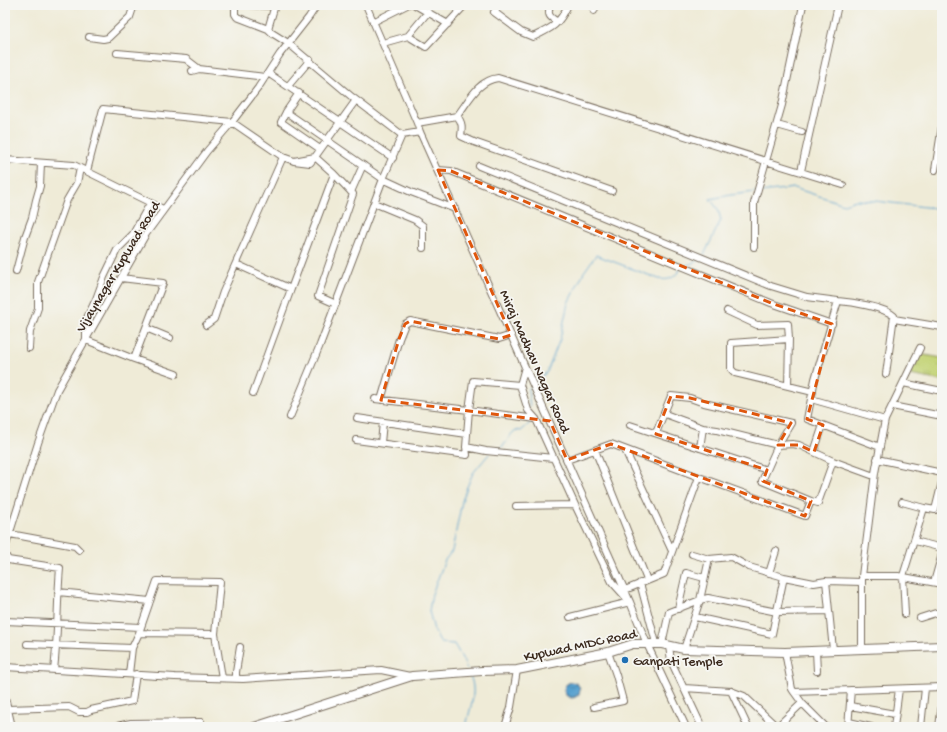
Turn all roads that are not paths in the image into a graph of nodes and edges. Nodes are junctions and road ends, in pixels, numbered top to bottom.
1 (134, 5) edge
2 (236, 5) edge
3 (249, 5) edge
4 (275, 5) edge
5 (317, 5) edge
6 (366, 5) edge
7 (407, 5) edge
8 (415, 5) edge
9 (465, 5) edge
10 (499, 5) edge
11 (550, 5) edge
12 (568, 5) edge
13 (803, 5) edge
14 (838, 5) edge
15 (428, 12) junction
16 (373, 22) junction
17 (558, 22) junction
18 (448, 24) junction
19 (268, 29) junction
20 (408, 36) junction
21 (89, 37) dead end
22 (288, 43) junction
23 (382, 43) junction
24 (117, 52) dead end
25 (310, 60) junction
26 (199, 69) junction
27 (192, 71) dead end
28 (266, 75) junction
29 (288, 86) junction
30 (299, 93) junction
31 (356, 100) junction
32 (286, 112) junction
33 (457, 116) junction
34 (232, 122) junction
35 (341, 122) junction
36 (418, 123) junction
37 (777, 125) junction
38 (942, 126) edge
39 (420, 132) junction
40 (802, 132) dead end
41 (402, 135) junction
42 (327, 141) junction
43 (320, 149) junction
44 (940, 152) edge
45 (283, 157) junction
46 (315, 157) junction
47 (393, 158) junction
48 (5, 160) edge
49 (767, 160) junction
50 (41, 163) junction
51 (363, 165) junction
52 (479, 166) dead end
53 (80, 168) junction
54 (438, 170) junction
55 (935, 170) dead end
56 (801, 171) junction
57 (88, 172) junction
58 (334, 174) junction
59 (384, 179) junction
60 (843, 185) dead end
61 (612, 191) dead end
62 (351, 192) junction
63 (374, 203) junction
64 (148, 207) dead end
65 (164, 209) junction
66 (455, 209) junction
67 (754, 247) dead end
68 (423, 248) dead end
69 (236, 264) junction
70 (16, 271) dead end
71 (121, 278) junction
72 (291, 289) junction
73 (838, 302) junction
74 (336, 304) junction
75 (727, 311) dead end
76 (894, 319) junction
77 (832, 324) junction
78 (206, 325) dead end
79 (942, 327) edge
80 (146, 328) junction
81 (511, 335) junction
82 (170, 338) dead end
83 (789, 339) junction
84 (86, 340) junction
85 (29, 348) dead end
86 (920, 348) dead end
87 (134, 359) junction
88 (525, 367) junction
89 (176, 374) dead end
90 (886, 374) dead end
91 (903, 383) junction
92 (520, 385) junction
93 (788, 386) junction
94 (942, 391) edge
95 (813, 392) junction
96 (253, 393) dead end
97 (811, 398) junction
98 (892, 406) junction
99 (469, 410) junction
100 (665, 414) junction
101 (942, 416) edge
102 (290, 417) dead end
103 (357, 418) dead end
104 (536, 419) junction
105 (884, 420) junction
106 (383, 422) junction
107 (630, 425) dead end
108 (823, 425) junction
109 (703, 428) junction
110 (656, 432) junction
111 (467, 434) junction
112 (356, 440) dead end
113 (381, 443) junction
114 (778, 446) junction
115 (466, 447) junction
116 (880, 447) junction
117 (700, 448) junction
118 (595, 450) junction
119 (625, 450) junction
120 (814, 452) junction
121 (553, 458) junction
122 (877, 459) junction
123 (568, 460) junction
124 (833, 460) junction
125 (767, 470) junction
126 (942, 473) edge
127 (874, 476) junction
128 (699, 477) junction
129 (942, 482) edge
130 (811, 501) junction
131 (902, 502) dead end
132 (575, 505) junction
133 (516, 506) dead end
134 (924, 508) junction
135 (10, 534) junction
136 (915, 541) junction
137 (5, 548) edge
138 (942, 548) edge
139 (79, 550) dead end
140 (672, 551) junction
141 (776, 551) dead end
142 (5, 554) edge
143 (692, 554) dead end
144 (942, 554) edge
145 (709, 559) junction
146 (770, 573) junction
147 (903, 576) junction
148 (784, 577) junction
149 (704, 578) junction
150 (862, 579) junction
151 (647, 580) junction
152 (826, 581) junction
153 (934, 582) junction
154 (640, 583) junction
155 (942, 584) edge
156 (625, 590) junction
157 (58, 592) junction
158 (150, 600) junction
159 (700, 600) junction
160 (630, 602) junction
161 (678, 609) junction
162 (829, 611) junction
163 (942, 611) edge
164 (777, 612) junction
165 (905, 614) dead end
166 (570, 617) dead end
167 (695, 617) junction
168 (920, 618) dead end
169 (5, 621) edge
170 (57, 623) junction
171 (141, 627) junction
172 (139, 633) junction
173 (215, 634) junction
174 (27, 644) dead end
175 (647, 644) junction
176 (662, 644) junction
177 (57, 645) junction
178 (942, 646) edge
179 (132, 648) junction
180 (240, 648) dead end
181 (684, 649) junction
182 (862, 649) junction
183 (833, 650) junction
184 (816, 651) junction
185 (608, 652) junction
186 (785, 652) junction
187 (5, 667) edge
188 (54, 670) junction
189 (517, 670) junction
190 (816, 671) dead end
191 (129, 674) junction
192 (136, 674) junction
193 (412, 676) junction
194 (222, 678) junction
195 (236, 678) junction
196 (942, 687) edge
197 (684, 688) junction
198 (925, 688) junction
199 (899, 689) junction
200 (851, 690) junction
201 (731, 691) junction
202 (794, 692) junction
203 (5, 697) edge
204 (802, 703) junction
205 (942, 704) edge
206 (850, 706) junction
207 (594, 707) dead end
208 (7, 713) edge
209 (896, 714) junction
210 (941, 716) edge
211 (201, 722) dead end
212 (849, 724) edge
213 (128, 725) edge
214 (12, 727) edge
215 (112, 727) edge
216 (254, 727) edge
217 (505, 727) edge
218 (686, 727) edge
219 (702, 727) edge
220 (748, 727) edge
221 (777, 727) edge
222 (826, 727) edge
223 (871, 727) edge
224 (894, 727) edge
225 (921, 727) edge
226 (939, 727) edge

1 - 21 street
2 - 19 street
3 - 4 street
4 - 19 street
5 - 22 street, Vijaynagar Kupwad Road
6 - 16 street, Miraj Madhav Nagar Road
7 - 16 street
8 - 15 street
9 - 18 street
10 - 17 street
11 - 17 street
12 - 17 street
13 - 37 street
14 - 56 street
15 - 18 street
15 - 20 street
16 - 23 street, Miraj Madhav Nagar Road
18 - 20 street
19 - 22 street
20 - 23 street
22 - 25 street
22 - 28 street, Vijaynagar Kupwad Road
23 - 36 street, Miraj Madhav Nagar Road
24 - 26 street
25 - 29 street
25 - 31 street
26 - 27 street
26 - 28 street
28 - 29 street
28 - 34 street, Vijaynagar Kupwad Road
29 - 30 street
30 - 32 street
30 - 35 street
31 - 35 street
31 - 41 street
32 - 42 street
32 - 43 street
33 - 36 street
33 - 49 street
33 - 61 street
34 - 45 street
34 - 57 street
34 - 65 street, Vijaynagar Kupwad Road
35 - 42 street
35 - 47 street
36 - 39 street, Miraj Madhav Nagar Road
37 - 40 street
37 - 49 street
38 - 44 street
39 - 41 street
39 - 54 street, Miraj Madhav Nagar Road
41 - 47 street
42 - 43 street
42 - 51 street
43 - 46 street
44 - 55 street
45 - 46 street
45 - 69 street
46 - 58 street
47 - 59 street
48 - 50 street
49 - 56 street
49 - 67 street
50 - 53 street
50 - 70 street
51 - 59 street
51 - 62 street
52 - 73 street
53 - 57 street
53 - 85 street
54 - 66 street, Miraj Madhav Nagar Road
54 - 77 street
56 - 60 street
57 - 65 street
58 - 62 street
58 - 72 street
59 - 63 street
59 - 66 street
62 - 74 street
63 - 68 street
63 - 74 street
64 - 84 street
65 - 71 street, Vijaynagar Kupwad Road
66 - 81 street, Miraj Madhav Nagar Road
69 - 72 street
69 - 78 street
71 - 80 street
71 - 84 street, Vijaynagar Kupwad Road
72 - 96 street
73 - 76 street
73 - 77 street
74 - 102 street
75 - 83 street
76 - 79 street
76 - 90 street
77 - 95 street
80 - 82 street
80 - 87 street
81 - 88 street, Miraj Madhav Nagar Road
81 - 99 street
83 - 93 street
83 - 93 street
84 - 87 street
84 - 135 street, Vijaynagar Kupwad Road
86 - 91 street
87 - 89 street
88 - 92 street
88 - 123 street, Miraj Madhav Nagar Road
91 - 94 street
91 - 98 street
92 - 99 street
92 - 104 street
93 - 95 street
95 - 97 street
97 - 105 street
97 - 108 street
98 - 101 street
98 - 105 street
99 - 104 street
99 - 111 street
100 - 109 street
100 - 110 street
100 - 114 street
103 - 106 street
104 - 121 street
105 - 116 street
106 - 111 street
106 - 113 street
107 - 110 street
108 - 116 street
108 - 120 street
109 - 114 street
109 - 117 street
110 - 117 street
111 - 115 street
112 - 113 street
113 - 115 street
114 - 120 street
114 - 125 street
115 - 121 street
116 - 122 street
117 - 125 street
118 - 119 street
118 - 123 street
118 - 151 street
119 - 128 street
119 - 140 street
120 - 124 street
121 - 132 street
122 - 126 street
122 - 127 street
123 - 156 street, Miraj Madhav Nagar Road
124 - 127 street
124 - 130 street
125 - 130 street
127 - 150 street
128 - 130 street
128 - 140 street
129 - 134 street
131 - 134 street
132 - 133 street
132 - 160 street
134 - 136 street
135 - 137 street, Vijaynagar Kupwad Road
135 - 139 street
136 - 138 street
136 - 147 street
140 - 151 street
141 - 146 street
142 - 157 street
143 - 145 street
144 - 153 street
145 - 146 street
145 - 149 street
146 - 148 street
147 - 150 street
147 - 153 street
147 - 165 street
148 - 152 street
148 - 164 street
149 - 159 street
149 - 161 street
150 - 152 street
150 - 182 street
151 - 154 street
152 - 162 street
153 - 155 street
154 - 156 street
154 - 176 street
156 - 160 street, Miraj Madhav Nagar Road
157 - 158 street
157 - 170 street
158 - 171 street
158 - 173 street
159 - 161 street
159 - 164 street
159 - 167 street
160 - 166 street
160 - 175 street, Miraj Madhav Nagar Road
161 - 176 street
162 - 164 street
162 - 183 street
163 - 168 street
164 - 167 street
167 - 181 street
169 - 170 street
170 - 171 street
170 - 177 street
171 - 172 street
172 - 173 street
172 - 179 street
173 - 194 street
174 - 177 street
175 - 176 main road, Kupwad MIDC Road
175 - 185 main road, Kupwad MIDC Road
175 - 218 street, Miraj Madhav Nagar Road
176 - 181 main road, Kupwad MIDC Road
176 - 197 street
177 - 179 street
177 - 188 street
178 - 182 main road, Kupwad MIDC Road
179 - 191 street
180 - 195 street
181 - 186 main road, Kupwad MIDC Road
182 - 183 main road, Kupwad MIDC Road
183 - 184 main road, Kupwad MIDC Road
184 - 186 main road, Kupwad MIDC Road
184 - 190 street
185 - 189 main road, Kupwad MIDC Road
185 - 207 street
186 - 202 street
187 - 188 street
188 - 191 street
189 - 193 main road, Kupwad MIDC Road
189 - 217 street
191 - 192 street
192 - 194 street
192 - 208 street
193 - 195 street
193 - 216 main road, Kupwad MIDC Road
194 - 195 street
196 - 198 street
197 - 201 street
197 - 219 street
198 - 199 street
198 - 225 street
199 - 200 street
199 - 209 street
200 - 202 street
200 - 206 street
201 - 220 street
201 - 221 street
202 - 204 street
203 - 208 street
204 - 221 street
204 - 222 street
205 - 210 street
206 - 209 street
206 - 212 street
208 - 214 street
209 - 224 street
210 - 226 street
211 - 213 street
212 - 223 street
213 - 215 street

